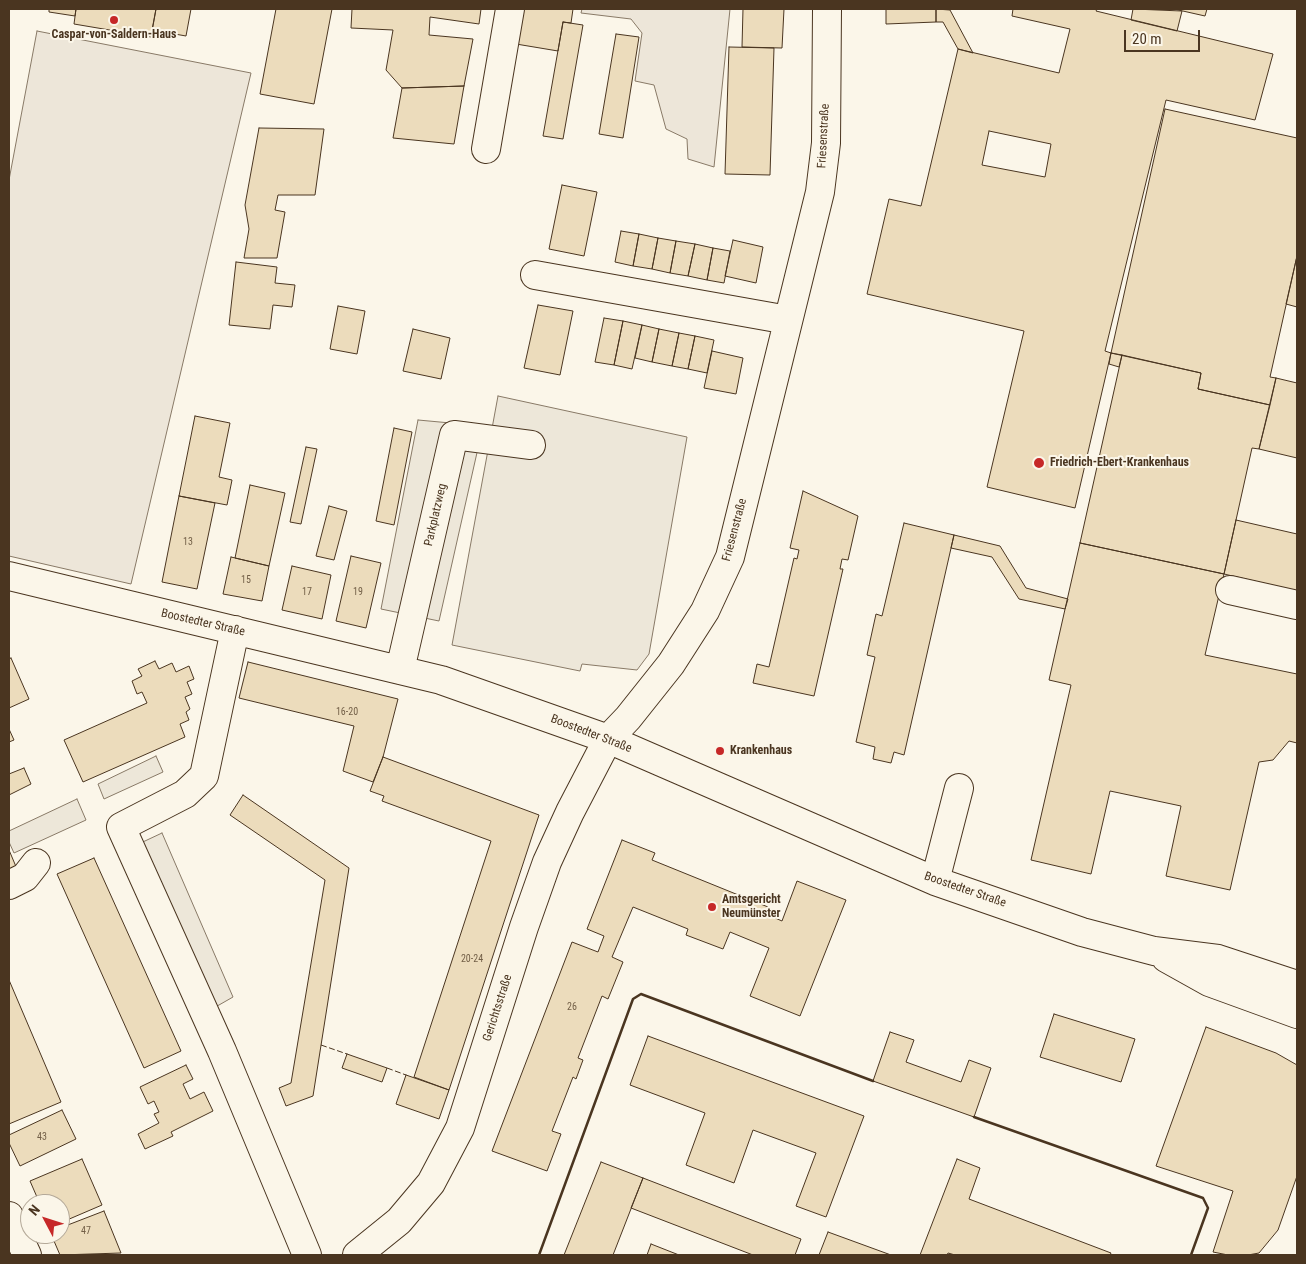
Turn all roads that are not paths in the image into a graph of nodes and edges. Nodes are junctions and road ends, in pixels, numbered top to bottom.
1 (510, 9) edge
2 (827, 9) edge
3 (486, 149) dead end
4 (534, 275) dead end
5 (788, 320) junction
6 (531, 445) dead end
7 (9, 576) edge
8 (1230, 590) dead end
9 (1297, 605) edge
10 (235, 630) junction
11 (400, 670) junction
12 (608, 738) junction
13 (959, 788) dead end
14 (36, 863) dead end
15 (935, 881) junction
16 (9, 885) edge
17 (1154, 951) junction
18 (1297, 985) edge
19 (1297, 1014) edge
20 (9, 1216) edge
21 (27, 1255) edge
22 (307, 1255) edge
23 (357, 1255) edge

1 - 3 street
2 - 5 street, Friesenstraße
4 - 5 street
5 - 12 street, Friesenstraße
6 - 11 street, Parkplatzweg
7 - 10 street, Boostedter Straße
8 - 9 street
10 - 11 street, Boostedter Straße
10 - 22 street
11 - 12 street, Boostedter Straße
12 - 15 street, Boostedter Straße
12 - 23 street, Gerichtsstraße
13 - 15 street
14 - 16 street
15 - 17 street, Boostedter Straße
17 - 18 street, Boostedter Straße
17 - 19 street, Boostedter Straße
20 - 21 street

